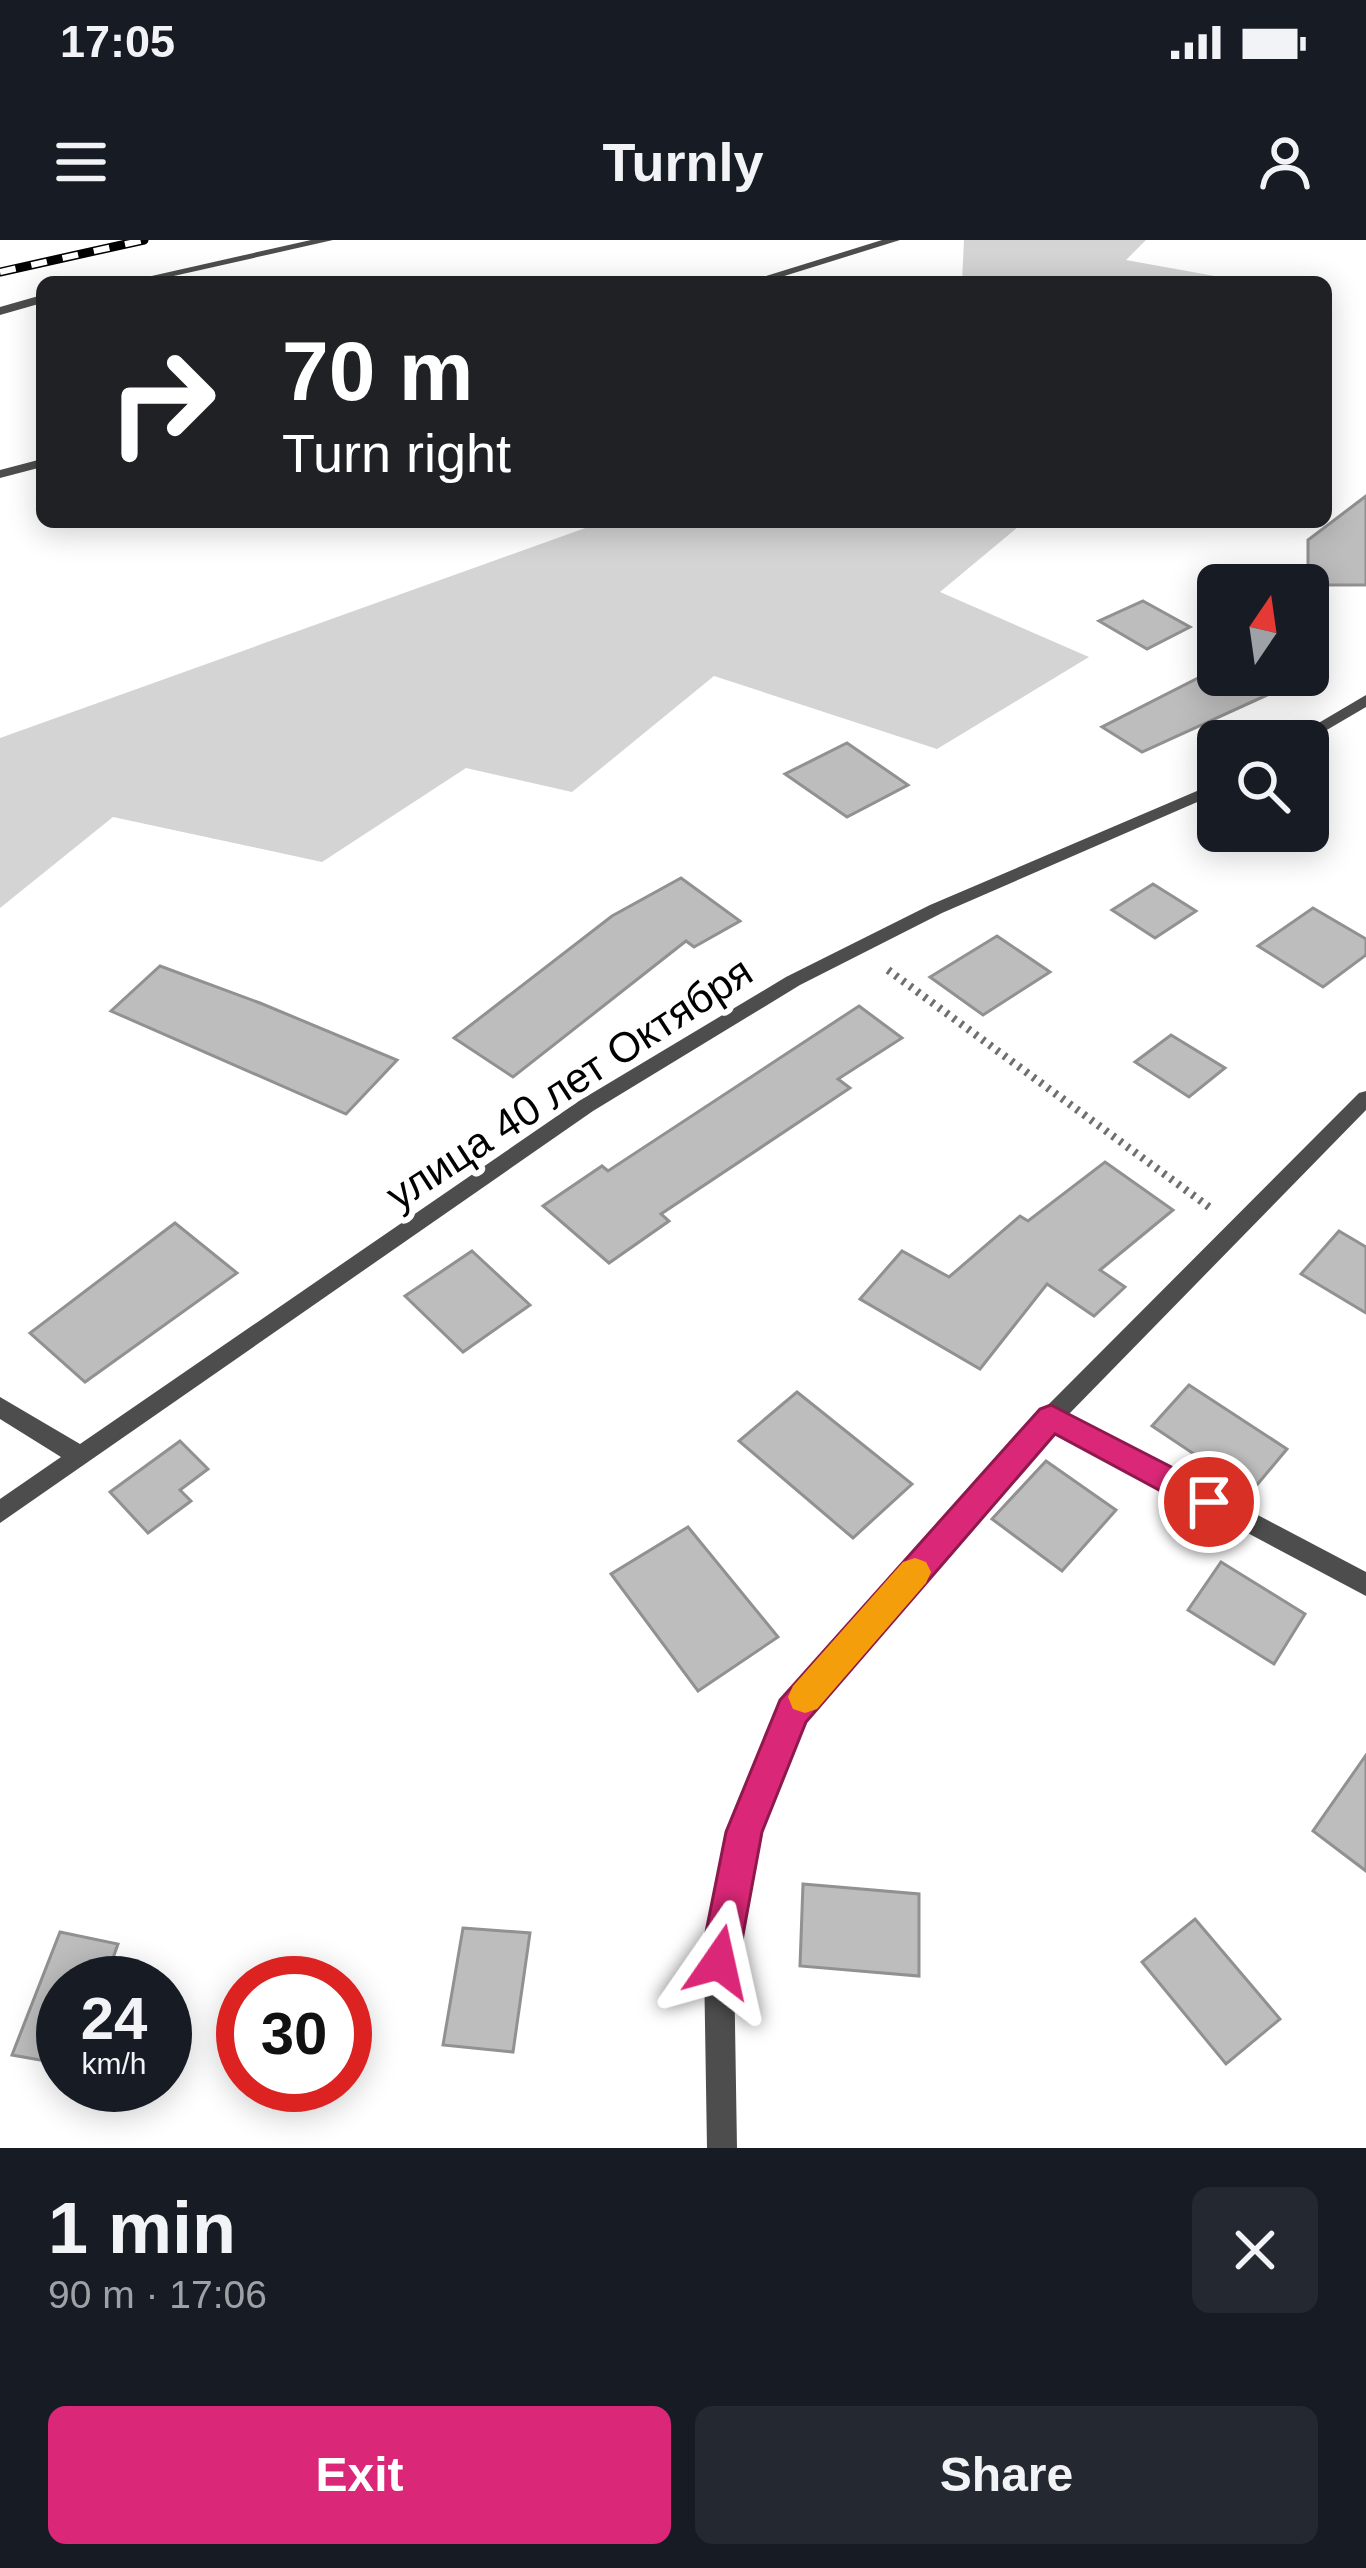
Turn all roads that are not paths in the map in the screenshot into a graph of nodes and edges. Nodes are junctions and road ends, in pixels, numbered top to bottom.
1 (326, 240) edge
2 (894, 240) edge
3 (159, 276) edge
4 (773, 276) edge
5 (36, 301) edge
6 (0, 311) edge
7 (36, 465) edge
8 (0, 474) edge
9 (1366, 700) edge
10 (1329, 722) edge
11 (1197, 796) edge
12 (1366, 1098) edge
13 (0, 1407) edge
14 (1051, 1418) junction
15 (80, 1456) junction
16 (0, 1512) edge
17 (1366, 1585) edge
18 (722, 2148) edge

1 - 3 street
2 - 4 street
5 - 6 street
7 - 8 street
9 - 10 street
11 - 15 street, улица 40 лет Октября
12 - 14 street
13 - 15 street
14 - 17 street
14 - 18 street
15 - 16 street, улица 40 лет Октября

